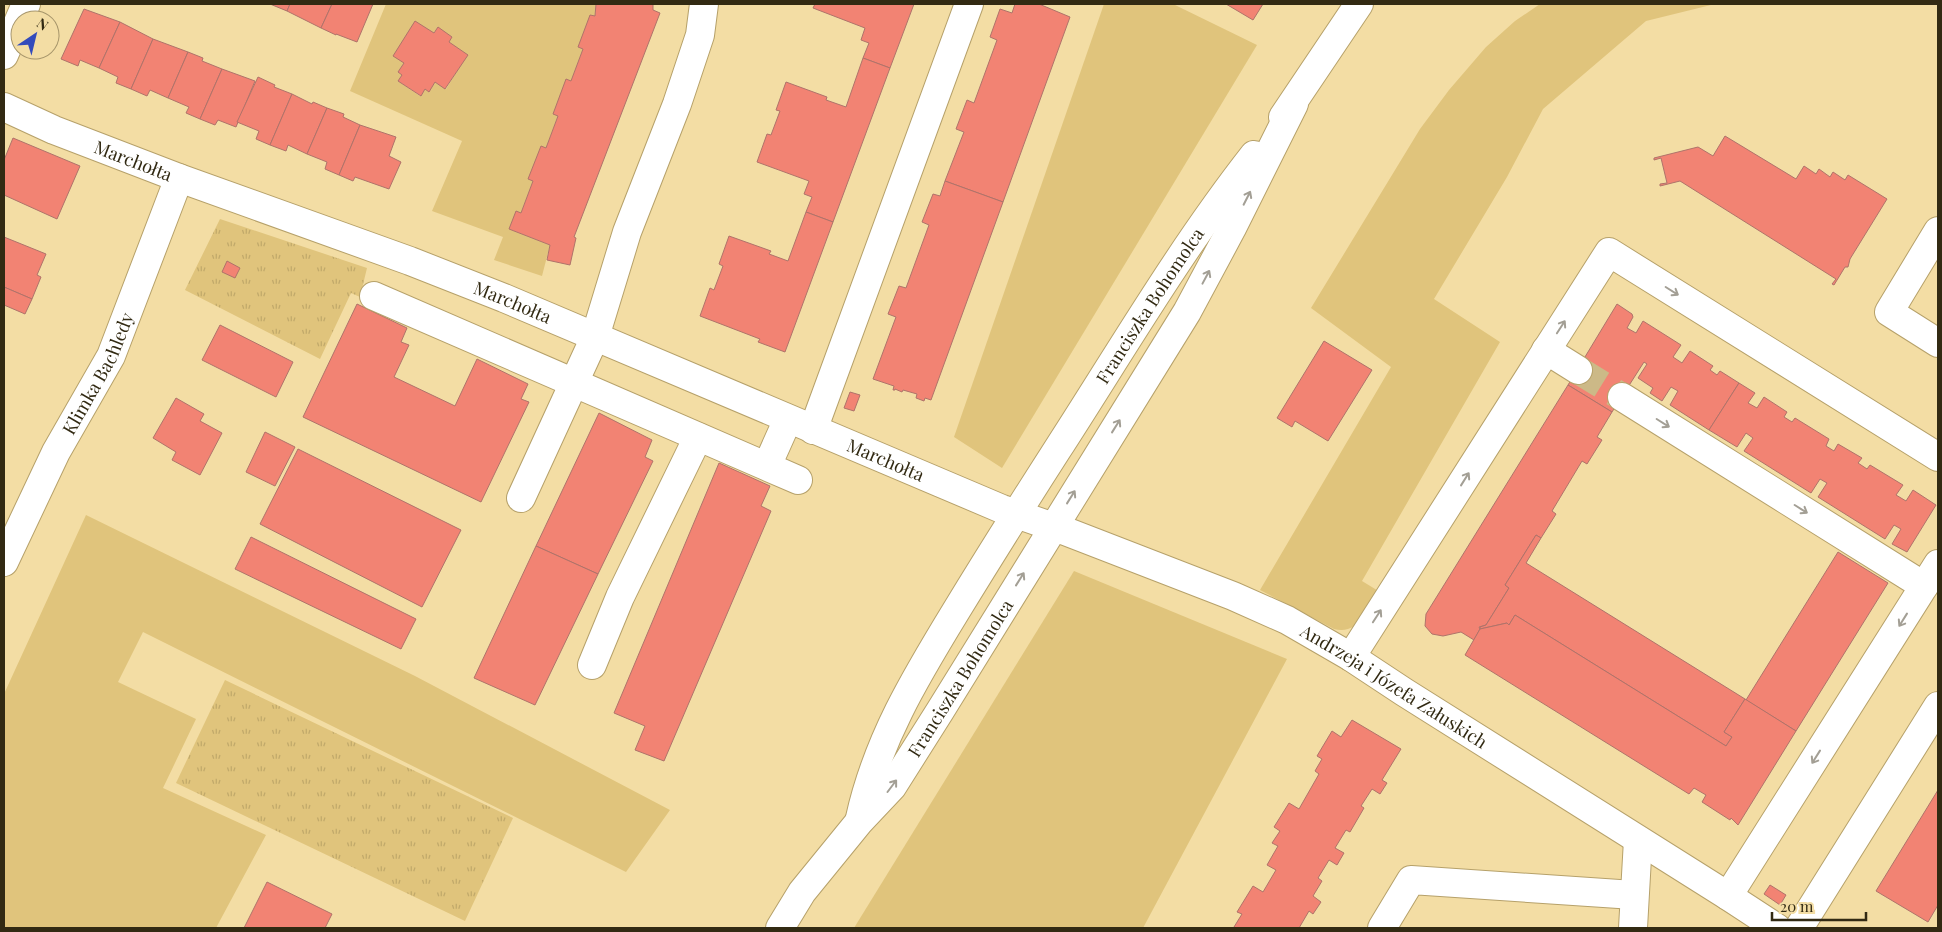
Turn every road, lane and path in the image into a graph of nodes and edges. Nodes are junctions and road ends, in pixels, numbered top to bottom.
1 (26, 4) edge
2 (704, 4) edge
3 (969, 4) edge
4 (1359, 4) edge
5 (4, 55) edge
6 (1294, 104) junction
7 (4, 107) edge
8 (178, 178) junction
9 (1938, 231) edge
10 (374, 296) dead end
11 (595, 337) junction
12 (1938, 343) edge
13 (1546, 350) junction
14 (1578, 370) tunnel mouth
15 (574, 383) junction
16 (1622, 397) tunnel mouth
17 (788, 419) junction
18 (813, 430) junction
19 (698, 436) junction
20 (1938, 457) edge
21 (768, 466) junction
22 (798, 480) dead end
23 (521, 498) dead end
24 (1015, 515) junction
25 (1053, 527) junction
26 (4, 562) edge
27 (1931, 575) edge
28 (1351, 657) junction
29 (592, 665) dead end
30 (1938, 706) edge
31 (859, 822) junction
32 (1638, 840) junction
33 (1634, 895) junction
34 (1728, 896) junction
35 (780, 928) edge
36 (1382, 928) edge
37 (1633, 928) edge
38 (1777, 928) edge
39 (1799, 928) edge

1 - 5 street
2 - 11 street
3 - 18 street
4 - 6 street, Franciszka Bohomolca
6 - 24 street, Franciszka Bohomolca
25 -> 6 street, Franciszka Bohomolca
7 - 8 street, Marchołta
8 - 11 street, Marchołta
8 - 26 street, Klimka Bachledy
9 - 12 street
10 - 15 street
11 - 15 street
11 - 17 street, Marchołta
13 - 14 street
13 -> 20 street
28 -> 13 street
15 - 19 street
15 - 23 street
16 -> 27 street
17 - 18 street, Marchołta
17 - 21 street
18 - 24 street, Marchołta
19 - 21 street
19 - 29 street
21 - 22 street
24 - 25 street
24 - 31 street, Franciszka Bohomolca
25 - 28 street, Andrzeja i Józefa Załuskich
31 -> 25 street, Franciszka Bohomolca
27 -> 34 street
28 - 32 street, Andrzeja i Józefa Załuskich
30 - 39 street
31 - 35 street, Franciszka Bohomolca
32 - 33 street
32 - 34 street, Andrzeja i Józefa Załuskich
33 - 36 street
33 - 37 street
34 - 38 street, Andrzeja i Józefa Załuskich

